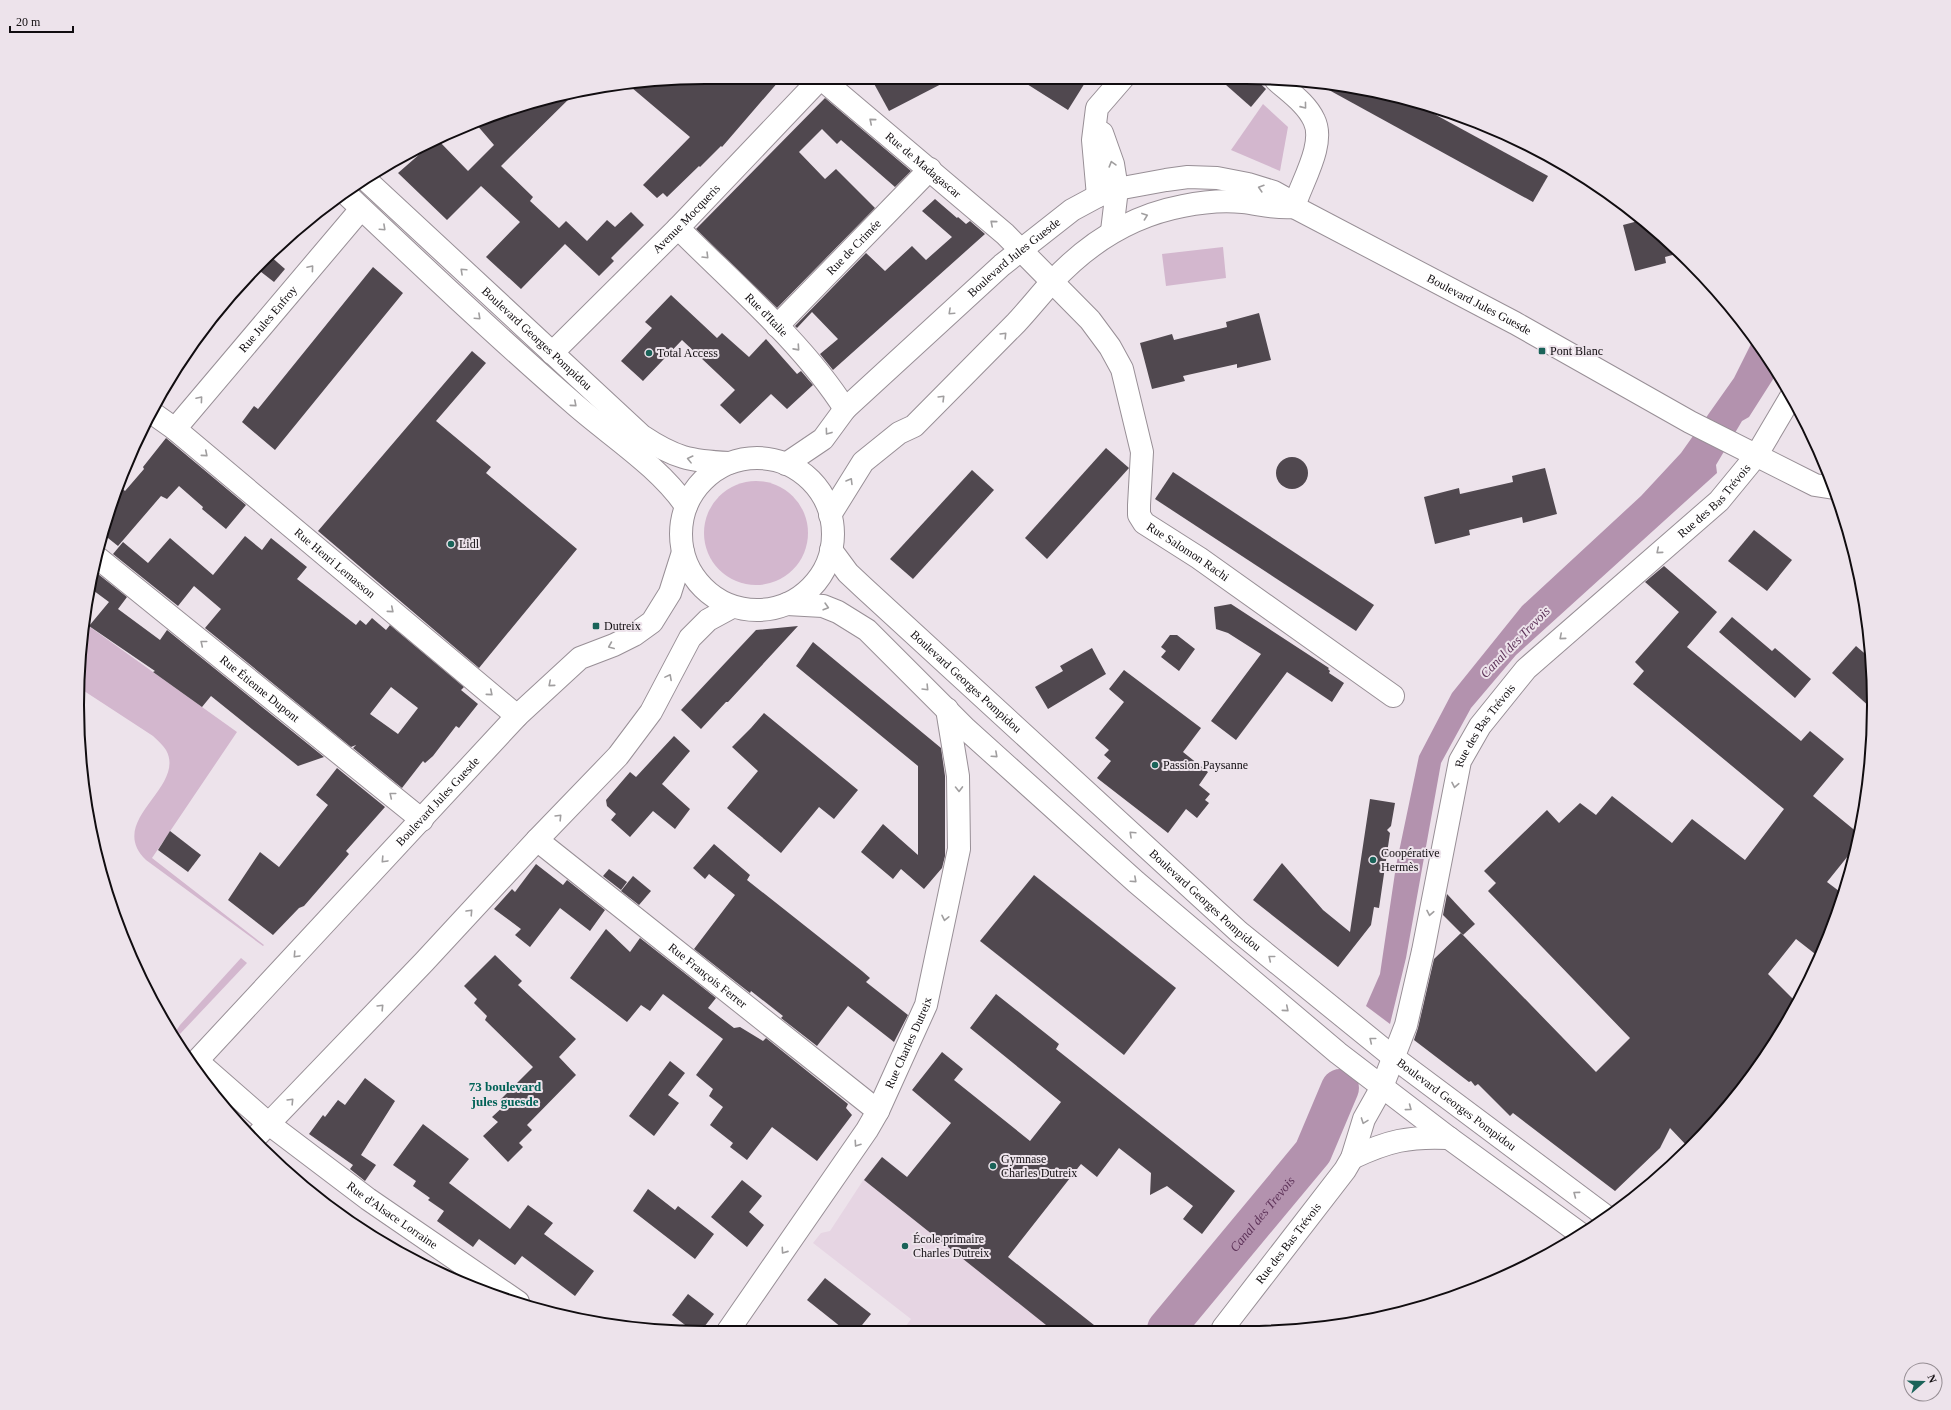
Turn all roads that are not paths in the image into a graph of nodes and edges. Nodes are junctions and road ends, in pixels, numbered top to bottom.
1 (815, 84) edge
2 (828, 84) edge
3 (1118, 84) edge
4 (1282, 85) edge
5 (930, 169) junction
6 (369, 183) edge
7 (1107, 193) junction
8 (349, 197) edge
9 (1294, 208) junction
10 (361, 209) junction
11 (678, 228) junction
12 (1112, 231) junction
13 (1021, 250) junction
14 (1052, 282) junction
15 (777, 326) junction
16 (552, 353) junction
17 (1788, 402) edge
18 (846, 409) junction
19 (156, 415) edge
20 (175, 429) junction
21 (1756, 456) junction
22 (729, 463) junction
23 (786, 464) junction
24 (1827, 487) edge
25 (686, 506) junction
26 (830, 515) junction
27 (831, 550) junction
28 (682, 552) junction
29 (101, 561) edge
30 (787, 604) junction
31 (732, 607) junction
32 (1393, 696) dead end
33 (947, 709) junction
34 (517, 716) junction
35 (422, 820) junction
36 (536, 840) junction
37 (1393, 1057) junction
38 (196, 1061) edge
39 (203, 1071) edge
40 (1382, 1087) junction
41 (878, 1111) junction
42 (269, 1124) junction
43 (258, 1135) edge
44 (1449, 1138) junction
45 (1352, 1158) junction
46 (1602, 1213) edge
47 (1576, 1231) edge
48 (505, 1293) edge
49 (731, 1326) edge
50 (1225, 1326) edge

1 - 11 street, Avenue Mocqueris
5 -> 2 street, Rue de Madagascar
3 - 7 street
4 -> 9 street
13 -> 5 street, Rue de Madagascar
5 - 15 street, Rue de Crimée
16 -> 6 street, Boulevard Georges Pompidou
9 -> 7 street, Boulevard Jules Guesde
7 - 12 street
7 - 13 street, Boulevard Jules Guesde
8 - 10 street, Boulevard Georges Pompidou
12 -> 9 street, Boulevard Jules Guesde
9 - 21 street, Boulevard Jules Guesde
20 -> 10 street, Rue Jules Enfroy
10 -> 25 street, Boulevard Georges Pompidou
11 -> 15 street, Rue d'Italie
11 - 16 street, Avenue Mocqueris
12 - 14 street, Boulevard Jules Guesde
13 - 14 street, Rue de Madagascar
13 -> 18 street, Boulevard Jules Guesde
26 -> 14 street, Boulevard Jules Guesde
14 - 32 street, Rue Salomon Rachi
15 -> 18 street, Rue d'Italie
22 -> 16 street, Boulevard Georges Pompidou
17 - 21 street, Rue des Bas Trévois
18 -> 23 street, Boulevard Jules Guesde
19 - 20 street, Rue Henri Lemasson
20 -> 34 street, Rue Henri Lemasson
21 - 24 street, Boulevard Jules Guesde
21 -> 37 street, Rue des Bas Trévois
22 - 23 street, Boulevard Georges Pompidou
22 - 25 street, Boulevard Georges Pompidou
23 - 26 street, Boulevard Georges Pompidou
25 - 28 street, Boulevard Georges Pompidou
26 - 27 street, Boulevard Georges Pompidou
27 - 30 street, Boulevard Georges Pompidou
37 -> 27 street, Boulevard Georges Pompidou
28 - 31 street, Boulevard Georges Pompidou
28 -> 34 street, Boulevard Jules Guesde
35 -> 29 street, Rue Étienne Dupont
30 - 31 street, Boulevard Georges Pompidou
30 -> 33 street, Boulevard Georges Pompidou
36 -> 31 street
33 -> 40 street, Boulevard Georges Pompidou
33 -> 41 street, Rue Charles Dutreix
34 - 35 street, Boulevard Jules Guesde
35 -> 38 street, Boulevard Jules Guesde
36 - 41 street, Rue François Ferrer
42 -> 36 street
37 - 40 street, Rue des Bas Trévois
46 -> 37 street, Boulevard Georges Pompidou
39 - 42 street, Rue d'Alsace Lorraine
40 -> 44 street, Boulevard Georges Pompidou
40 -> 45 street, Rue des Bas Trévois
41 -> 49 street, Rue Charles Dutreix
42 - 43 street
42 - 48 street, Rue d'Alsace Lorraine
44 - 45 street
44 - 47 street, Boulevard Georges Pompidou
45 - 50 street, Rue des Bas Trévois

